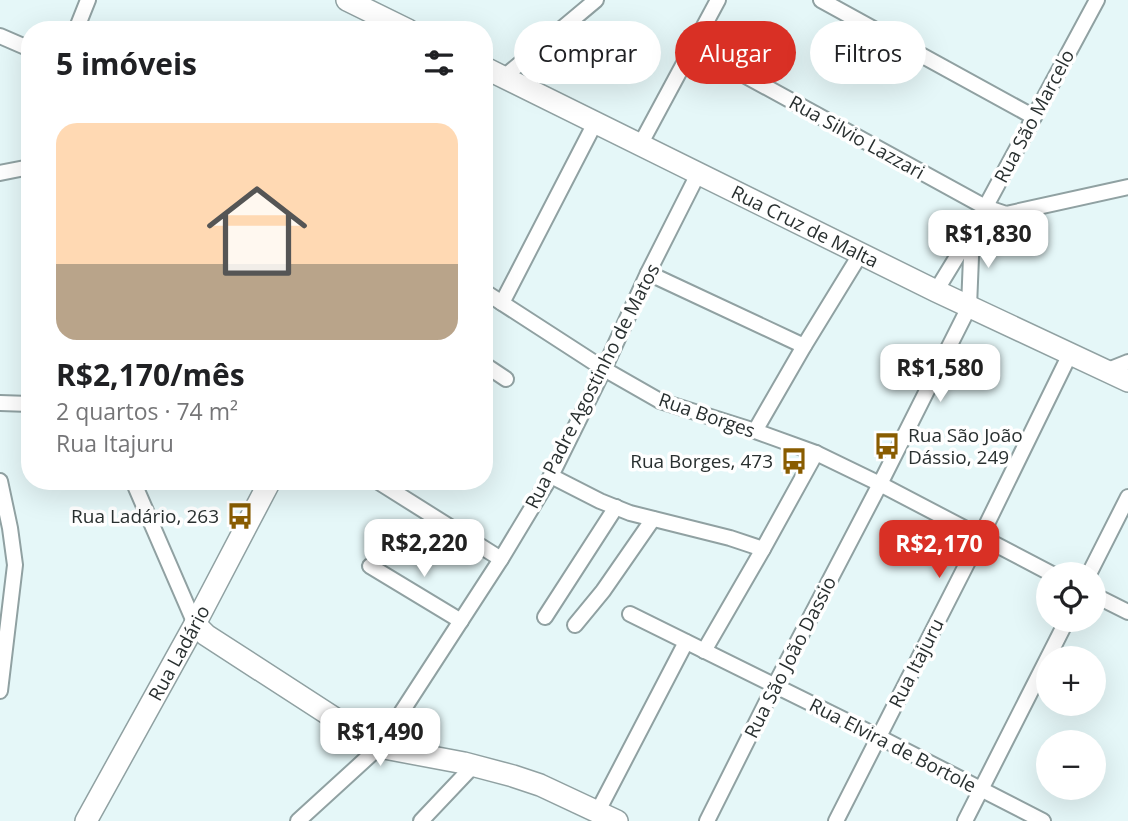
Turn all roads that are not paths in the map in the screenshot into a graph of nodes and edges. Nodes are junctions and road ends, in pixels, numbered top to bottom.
1 (88, 0) edge
2 (347, 0) edge
3 (596, 0) edge
4 (718, 0) edge
5 (821, 0) edge
6 (1097, 0) edge
7 (842, 5) edge
8 (80, 21) edge
9 (390, 21) edge
10 (707, 21) edge
11 (0, 36) edge
12 (21, 45) edge
13 (493, 72) edge
14 (504, 77) junction
15 (675, 80) edge
16 (761, 84) edge
17 (1034, 117) junction
18 (595, 122) junction
19 (640, 145) junction
20 (21, 169) edge
21 (0, 173) edge
22 (698, 174) junction
23 (1128, 187) edge
24 (985, 207) junction
25 (972, 232) junction
26 (861, 253) junction
27 (648, 273) junction
28 (936, 291) junction
29 (493, 297) edge
30 (502, 303) junction
31 (969, 307) junction
32 (804, 346) junction
33 (1070, 354) junction
34 (1118, 366) edge
35 (604, 369) junction
36 (493, 370) edge
37 (506, 379) dead end
38 (1128, 381) edge
39 (0, 403) edge
40 (21, 404) edge
41 (755, 431) junction
42 (816, 453) junction
43 (551, 476) junction
44 (0, 481) edge
45 (880, 484) junction
46 (137, 490) edge
47 (265, 490) edge
48 (391, 490) edge
49 (1128, 498) edge
50 (616, 507) junction
51 (653, 519) junction
52 (981, 536) junction
53 (764, 549) junction
54 (501, 559) junction
55 (1096, 562) edge
56 (1036, 565) edge
57 (370, 566) dead end
58 (1106, 601) edge
59 (1128, 612) edge
60 (629, 614) dead end
61 (545, 617) dead end
62 (461, 621) junction
63 (195, 624) junction
64 (575, 625) dead end
65 (1061, 632) edge
66 (686, 642) junction
67 (704, 651) junction
68 (775, 685) junction
69 (0, 691) edge
70 (879, 737) junction
71 (379, 747) junction
72 (474, 765) junction
73 (981, 790) junction
74 (608, 816) edge
75 (86, 821) edge
76 (298, 821) edge
77 (421, 821) edge
78 (707, 821) edge
79 (836, 821) edge
80 (965, 821) edge
81 (1042, 821) edge

1 - 8 street
2 - 9 street
3 - 14 street
4 - 10 street
5 - 7 street
6 - 17 street, Rua São Marcelo
7 - 17 street
11 - 12 street
13 - 14 street, Rua Cruz de Malta
14 - 18 street, Rua Cruz de Malta
15 - 19 street
16 - 24 street, Rua Silvio Lazzari
17 - 24 street, Rua São Marcelo
18 - 19 street, Rua Cruz de Malta
18 - 30 street
19 - 22 street, Rua Cruz de Malta
20 - 21 street
22 - 26 street, Rua Cruz de Malta
22 - 27 street, Rua Padre Agostinho de Matos
23 - 24 street
24 - 25 street, Rua São Marcelo
25 - 28 street, Rua São Marcelo
25 - 31 street, Rua São Marcelo
26 - 28 street, Rua Cruz de Malta
26 - 32 street
27 - 32 street
27 - 35 street, Rua Padre Agostinho de Matos
28 - 31 street, Rua Cruz de Malta
29 - 30 street, Rua Borges
30 - 35 street, Rua Borges
31 - 33 street, Rua Cruz de Malta
31 - 45 street, Rua São João Dassio
32 - 41 street
33 - 34 street, Rua Cruz de Malta
33 - 52 street, Rua Itajuru
34 - 38 street, Rua Cruz de Malta
35 - 41 street, Rua Borges
35 - 43 street, Rua Padre Agostinho de Matos
36 - 37 street
39 - 40 street
41 - 42 street, Rua Borges
42 - 45 street, Rua Borges
42 - 53 street
43 - 50 street
43 - 54 street, Rua Padre Agostinho de Matos
44 - 69 street
45 - 52 street, Rua Borges
45 - 68 street, Rua São João Dassio
46 - 63 street
47 - 63 street, Rua Ladário
48 - 54 street
49 - 55 street
50 - 51 street
50 - 61 street
51 - 53 street
51 - 64 street
52 - 56 street, Rua Borges
52 - 70 street, Rua Itajuru
53 - 67 street
54 - 62 street, Rua Padre Agostinho de Matos
57 - 62 street
58 - 59 street
60 - 66 street, Rua Elvira de Bortole
62 - 71 street, Rua Padre Agostinho de Matos
63 - 71 street
63 - 75 street, Rua Ladário
65 - 73 street
66 - 67 street, Rua Elvira de Bortole
66 - 74 street
67 - 68 street, Rua Elvira de Bortole
68 - 70 street, Rua Elvira de Bortole
68 - 78 street, Rua São João Dassio
70 - 73 street, Rua Elvira de Bortole
70 - 79 street, Rua Itajuru
71 - 72 street
71 - 76 street, Rua Padre Agostinho de Matos
72 - 74 street
72 - 77 street
73 - 80 street
73 - 81 street, Rua Elvira de Bortole

